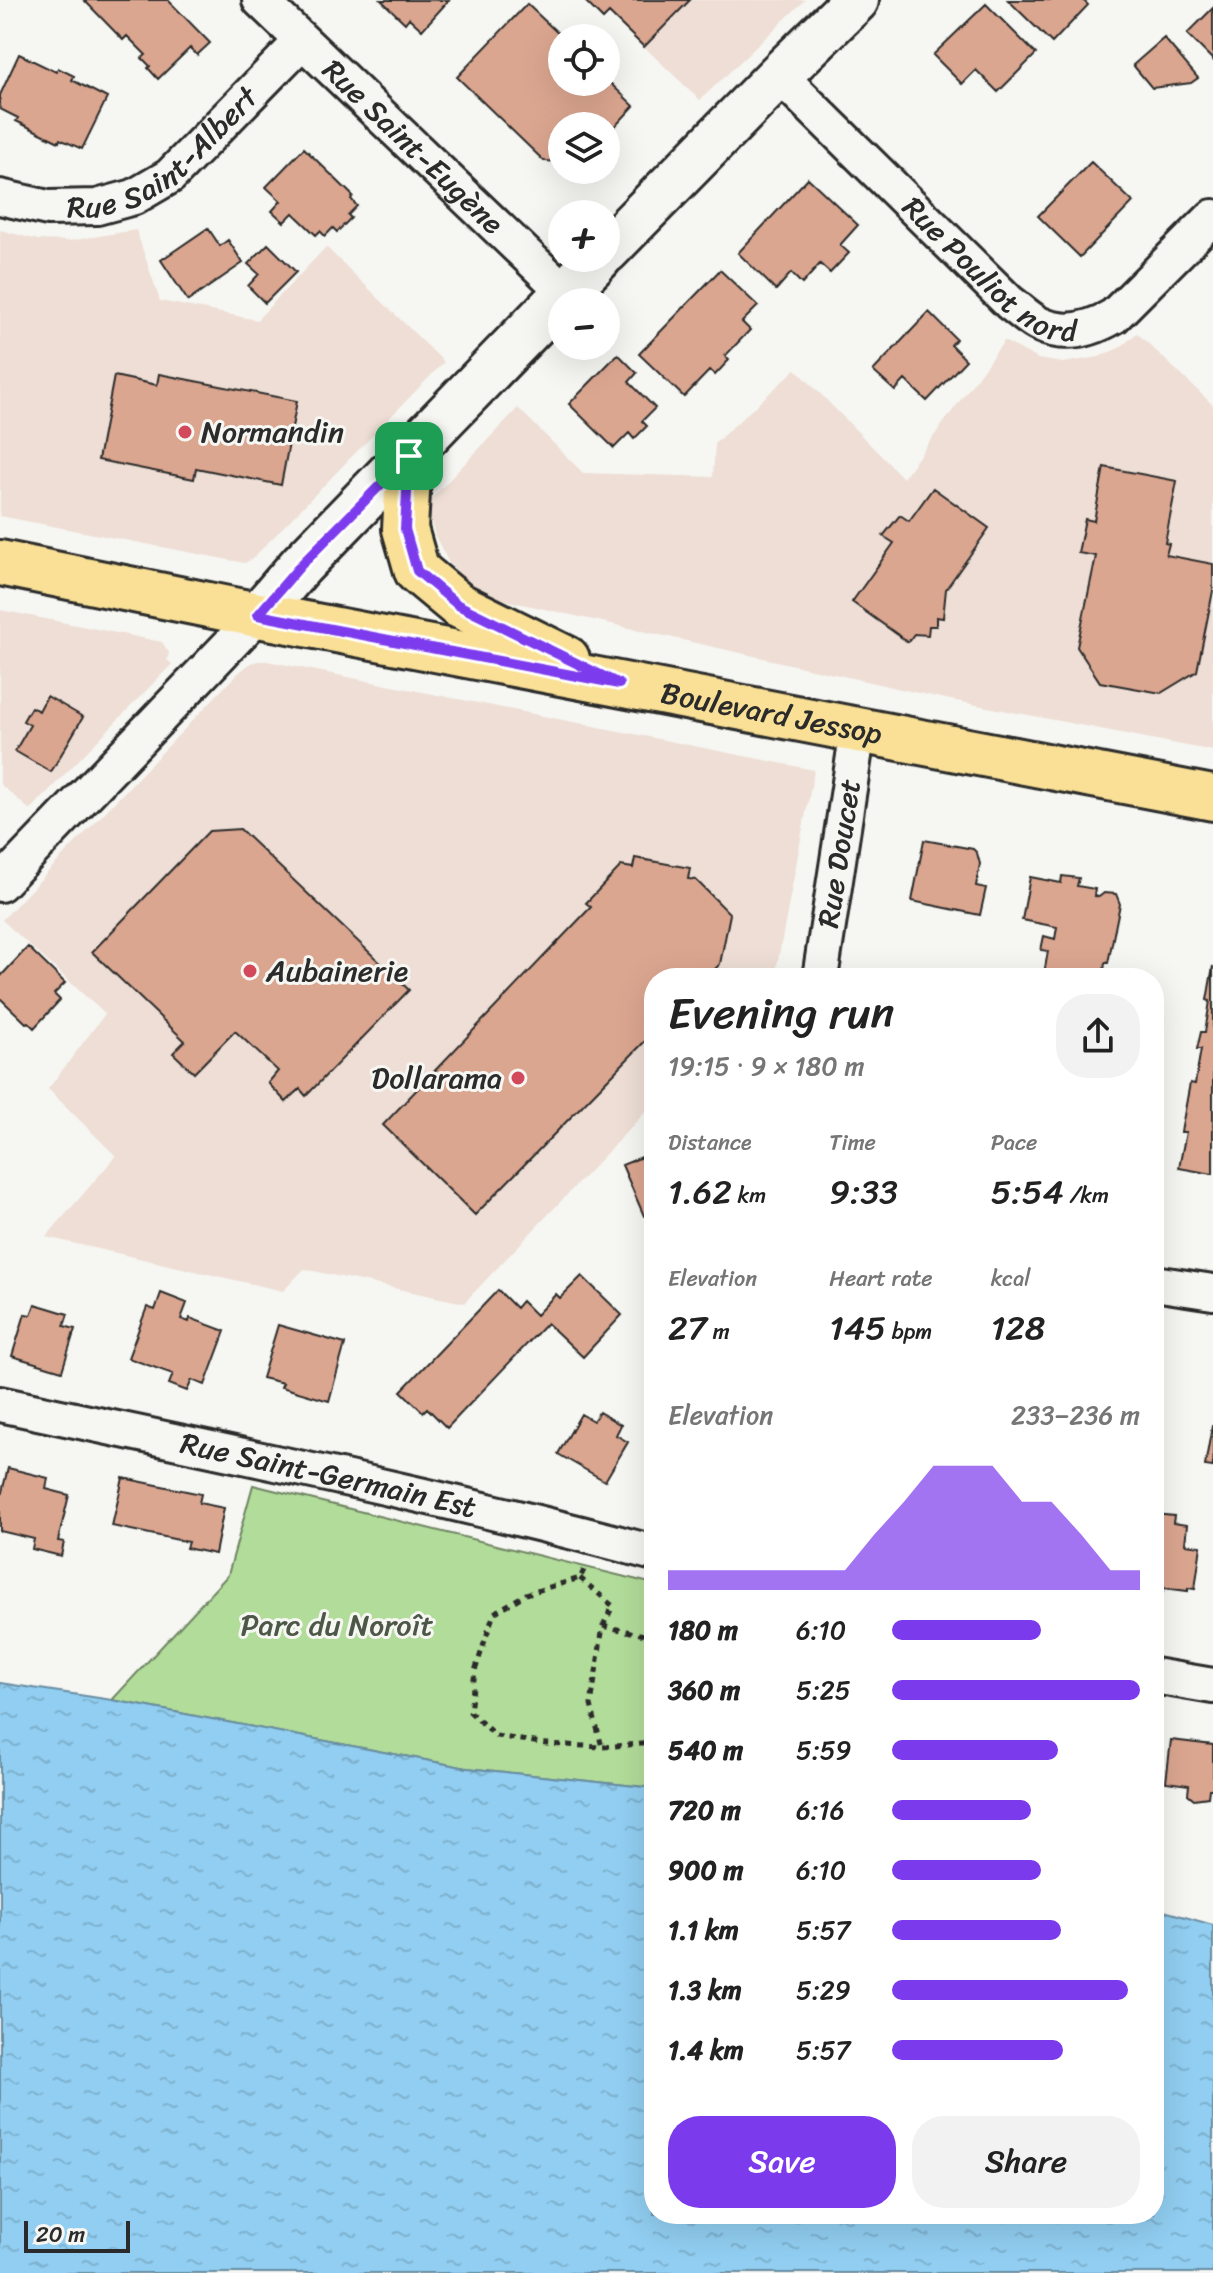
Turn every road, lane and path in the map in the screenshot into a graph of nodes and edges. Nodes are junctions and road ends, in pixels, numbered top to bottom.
1 (260, 0) edge
2 (856, 0) edge
3 (301, 42) junction
4 (779, 75) junction
5 (0, 197) edge
6 (1213, 217) edge
7 (620, 237) edge
8 (585, 272) edge
9 (561, 288) edge
10 (569, 288) edge
11 (548, 310) edge
12 (409, 456) junction
13 (0, 563) edge
14 (258, 615) junction
15 (619, 684) junction
16 (858, 730) junction
17 (1213, 798) edge
18 (0, 884) edge
19 (822, 968) edge
20 (1164, 1285) edge
21 (1213, 1292) edge
22 (0, 1404) edge
23 (596, 1538) junction
24 (644, 1550) edge
25 (580, 1578) junction
26 (603, 1626) junction
27 (644, 1635) edge
28 (1164, 1678) edge
29 (1213, 1686) edge
30 (644, 1744) edge
31 (602, 1747) junction

1 - 3 street, Rue Saint-Eugène
2 - 4 street
3 - 5 street, Rue Saint-Albert
3 - 9 street, Rue Saint-Eugène
4 - 6 street, Rue Pouliot nord
4 - 7 street
8 - 10 street
11 - 12 street
12 - 14 street
12 - 15 main road
13 - 14 main road, Boulevard Jessop
14 - 15 main road, Boulevard Jessop
14 - 18 street
15 - 16 main road, Boulevard Jessop
16 - 17 main road, Boulevard Jessop
16 - 19 street, Rue Doucet
20 - 21 street
22 - 23 street, Rue Saint-Germain Est
23 - 24 street, Rue Saint-Germain Est
23 - 25 path
25 - 26 path
25 - 31 path
26 - 27 path
26 - 31 path
28 - 29 street
30 - 31 path

